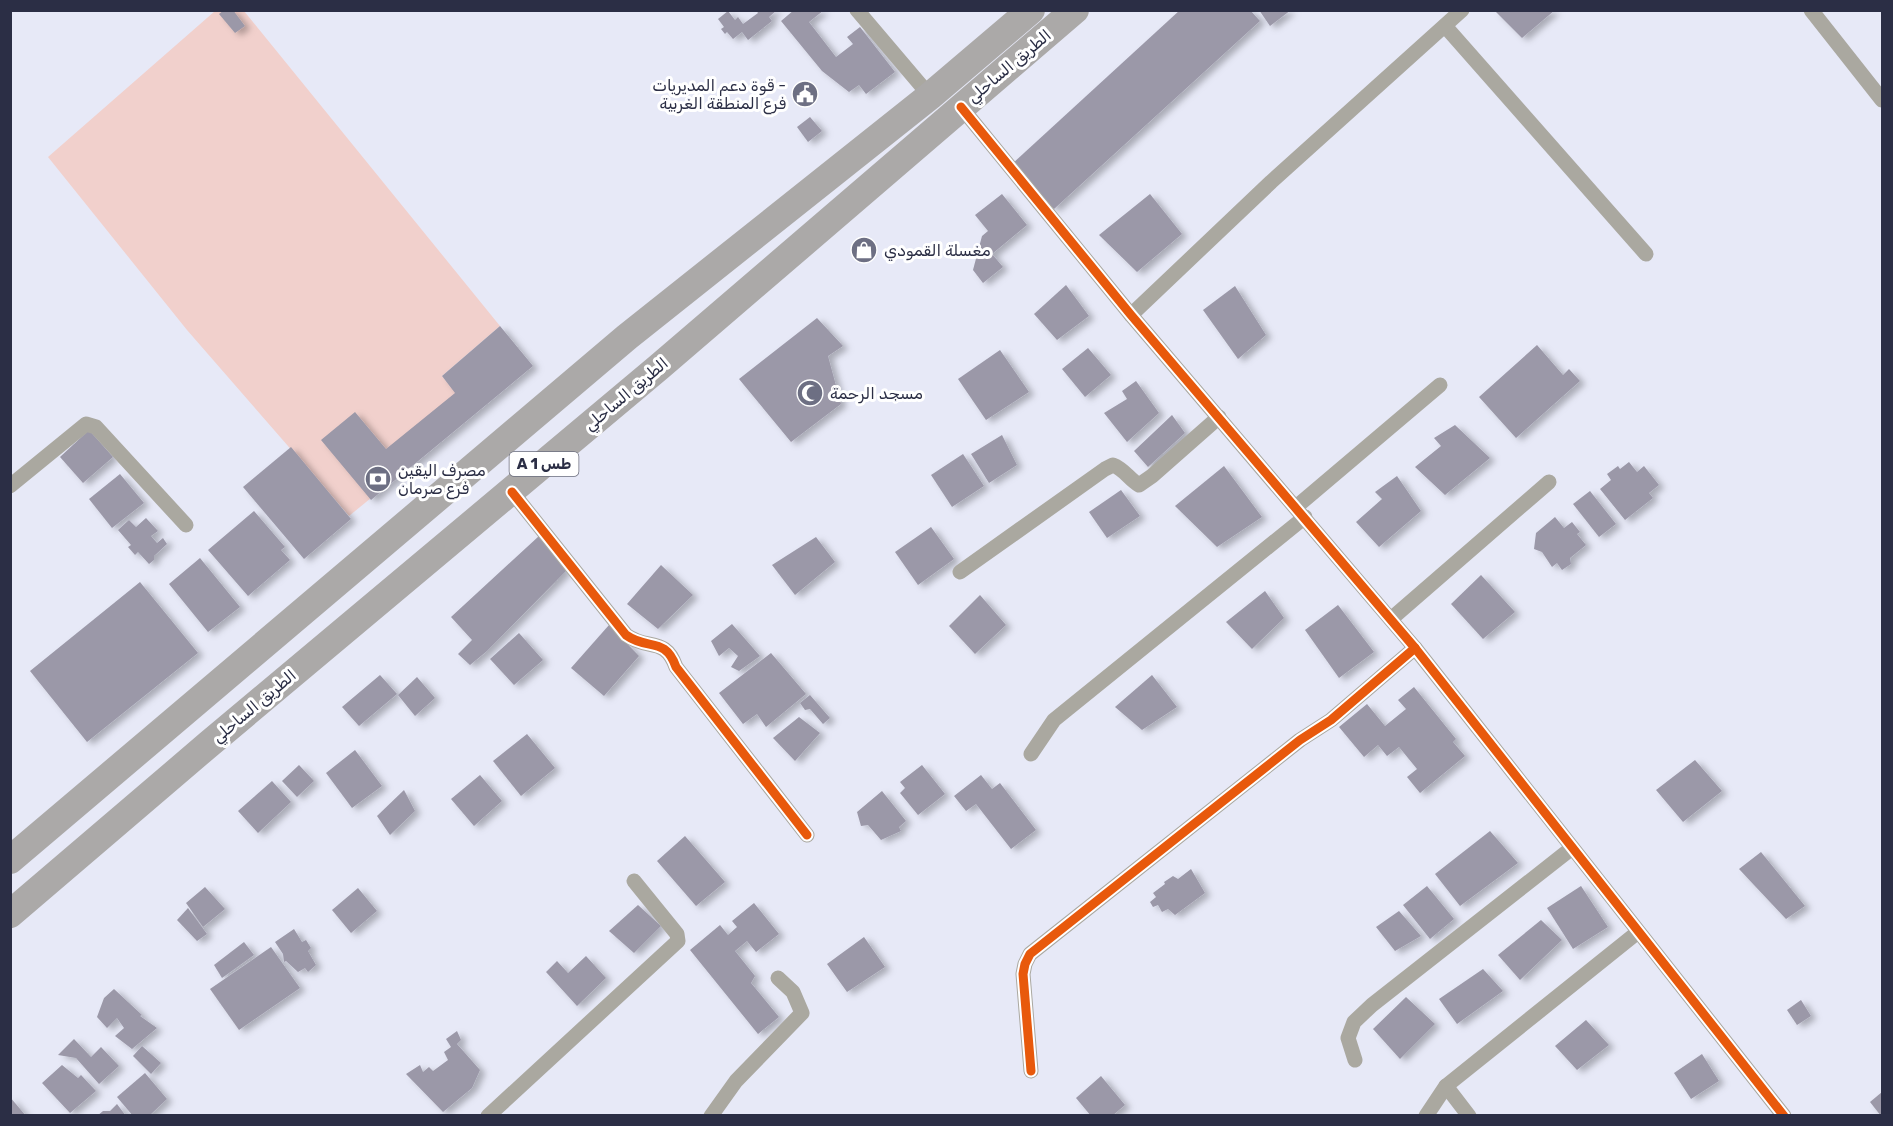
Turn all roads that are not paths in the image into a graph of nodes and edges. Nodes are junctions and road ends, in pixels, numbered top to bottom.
1 (857, 10) edge
2 (1031, 10) edge
3 (1075, 10) edge
4 (1462, 10) edge
5 (1811, 10) edge
6 (1445, 26) junction
7 (930, 96) junction
8 (1882, 100) edge
9 (962, 107) junction
10 (1646, 255) dead end
11 (1131, 315) junction
12 (627, 337) junction
13 (659, 367) junction
14 (1440, 385) dead end
15 (1219, 417) junction
16 (1549, 482) dead end
17 (10, 486) edge
18 (512, 492) junction
19 (1301, 512) junction
20 (186, 525) dead end
21 (960, 572) dead end
22 (1391, 619) junction
23 (1415, 648) junction
24 (1031, 754) dead end
25 (807, 835) dead end
26 (1572, 848) junction
27 (10, 860) edge
28 (634, 881) dead end
29 (10, 914) edge
30 (1638, 932) junction
31 (778, 978) dead end
32 (1355, 1060) dead end
33 (1031, 1071) dead end
34 (1446, 1086) junction
35 (488, 1116) edge
36 (711, 1116) edge
37 (1426, 1116) edge
38 (1469, 1116) edge
39 (1784, 1116) edge

1 - 7 street
2 - 7 highway, الطريق الساحلي / A 1 طس
3 - 9 highway, الطريق الساحلي / A 1 طس
4 - 6 street
5 - 8 street
6 - 10 street
6 - 11 street
7 - 12 highway, الطريق الساحلي / A 1 طس
9 - 11 street
9 - 13 highway, الطريق الساحلي / A 1 طس
11 - 15 street
12 - 13 highway
12 - 27 highway, الطريق الساحلي / A 1 طس
13 - 18 highway, الطريق الساحلي / A 1 طس
14 - 19 street
15 - 19 street
15 - 21 street
16 - 22 street
17 - 20 street
18 - 25 street
18 - 29 highway, الطريق الساحلي / A 1 طس
19 - 22 street
19 - 24 street
22 - 23 street
23 - 26 street
23 - 33 street
26 - 30 street
26 - 32 street
28 - 35 street
30 - 34 street
30 - 39 street
31 - 36 street
34 - 37 street
34 - 38 street

